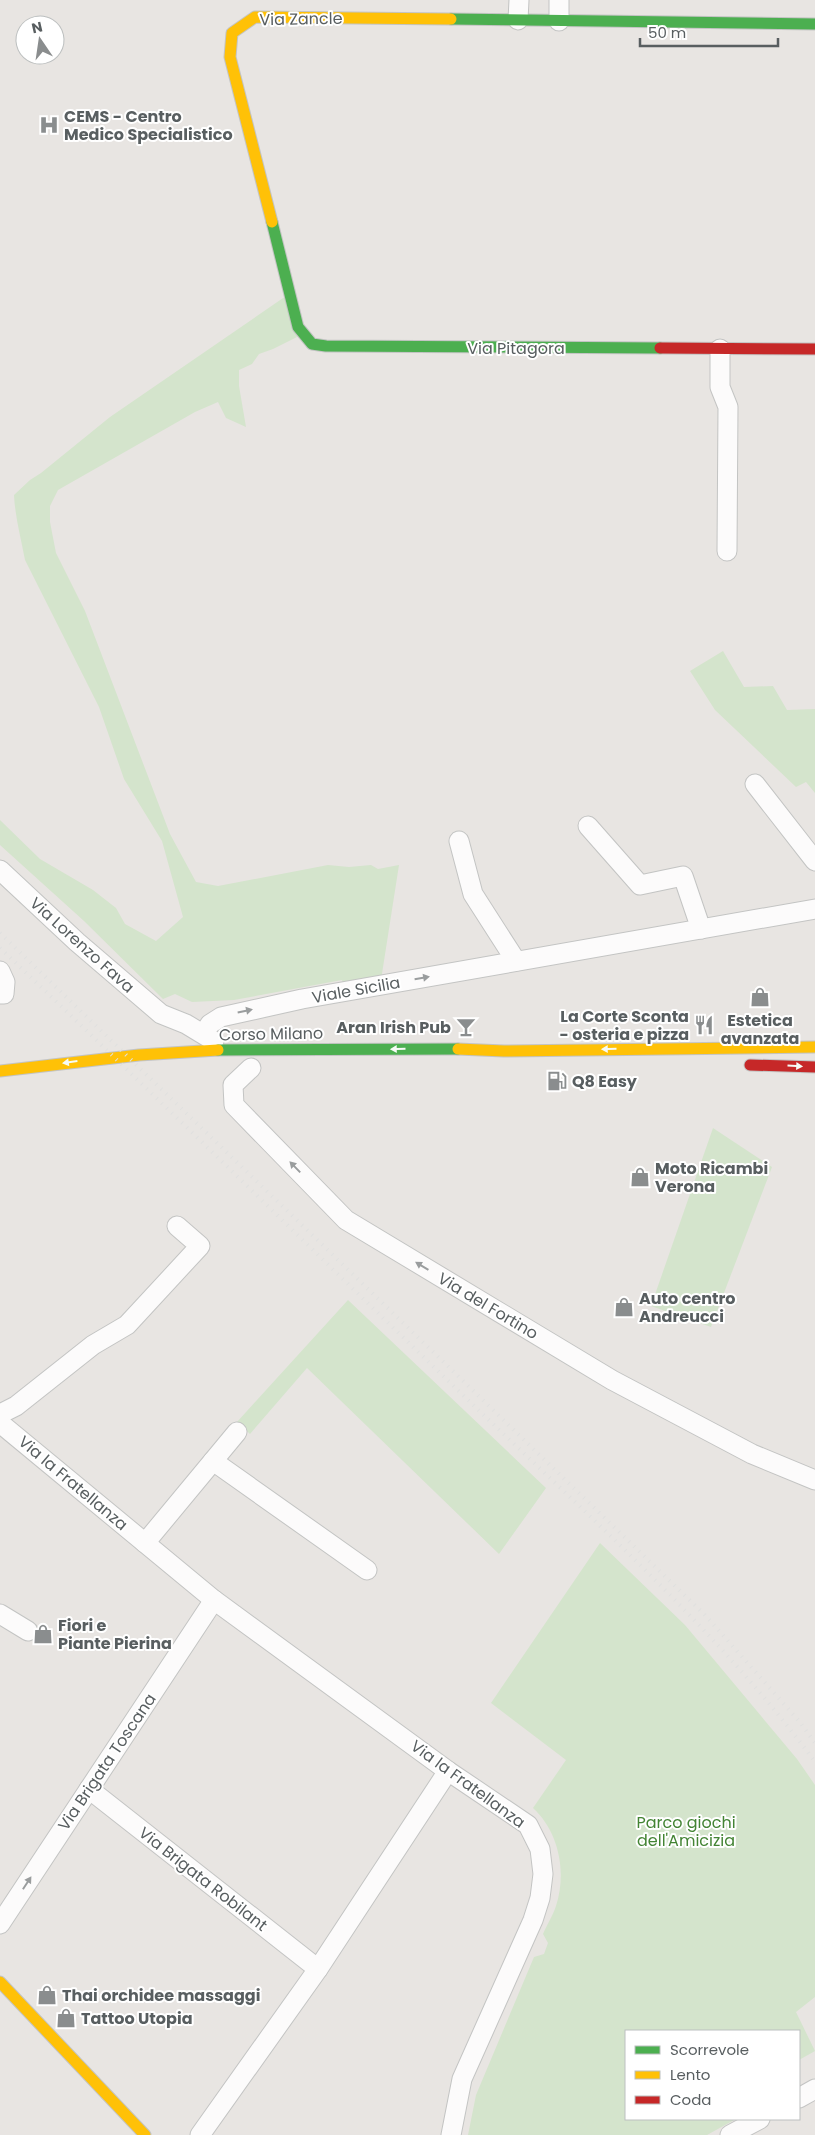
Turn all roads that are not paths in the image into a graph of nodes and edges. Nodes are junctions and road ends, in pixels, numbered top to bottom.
1 (519, 0) edge
2 (559, 0) edge
3 (518, 20) junction
4 (559, 20) junction
5 (815, 24) edge
6 (312, 344) joint
7 (720, 349) junction
8 (815, 349) edge
9 (727, 551) dead end
10 (755, 784) dead end
11 (588, 826) dead end
12 (459, 841) dead end
13 (815, 861) edge
14 (0, 870) edge
15 (815, 909) edge
16 (702, 928) junction
17 (516, 961) junction
18 (0, 971) edge
19 (0, 994) edge
20 (166, 1018) junction
21 (204, 1033) junction
22 (815, 1047) edge
23 (167, 1053) junction
24 (228, 1059) junction
25 (736, 1065) dead end
26 (255, 1068) joint
27 (815, 1068) edge
28 (0, 1071) edge
29 (176, 1226) dead end
30 (0, 1414) edge
31 (0, 1424) edge
32 (237, 1432) dead end
33 (214, 1461) junction
34 (815, 1480) edge
35 (145, 1543) junction
36 (367, 1570) dead end
37 (214, 1600) junction
38 (0, 1614) edge
39 (28, 1631) dead end
40 (448, 1771) junction
41 (89, 1789) junction
42 (0, 1924) edge
43 (318, 1969) junction
44 (0, 1982) edge
45 (815, 2089) edge
46 (800, 2097) edge
47 (758, 2120) edge
48 (145, 2135) edge
49 (200, 2135) edge
50 (451, 2135) edge
51 (730, 2135) edge

1 - 3 street
2 - 4 street
3 - 4 street, Via Zancle
3 - 6 street, Via Zancle
4 - 5 street, Via Zancle
6 - 7 street, Via Pitagora
7 - 8 street, Via Pitagora
7 - 9 street
10 - 13 street
11 - 16 street
12 - 17 street
14 - 20 street, Via Lorenzo Fava
15 - 16 street, Viale Sicilia
16 - 17 street, Viale Sicilia
21 -> 17 street, Viale Sicilia
18 - 19 street
20 - 21 street, Via Lorenzo Fava
20 - 23 street
21 - 24 street, Via Lorenzo Fava
22 -> 24 street, Corso Milano
23 - 24 street, Corso Milano
23 -> 28 street, Corso Milano
24 - 26 street, Corso Milano
25 -> 27 street
34 -> 26 street, Via del Fortino
29 - 30 street
31 - 35 street, Via la Fratellanza
32 - 33 street
33 - 35 street
33 - 36 street
35 - 37 street, Via la Fratellanza
37 - 40 street, Via la Fratellanza
37 - 41 street, Via Brigata Toscana
38 - 39 street
40 - 43 street
40 - 50 street, Via la Fratellanza
42 -> 41 street, Via Brigata Toscana
41 - 43 street, Via Brigata Robilant
43 - 49 street
44 - 48 street
45 - 46 street
47 - 51 street

